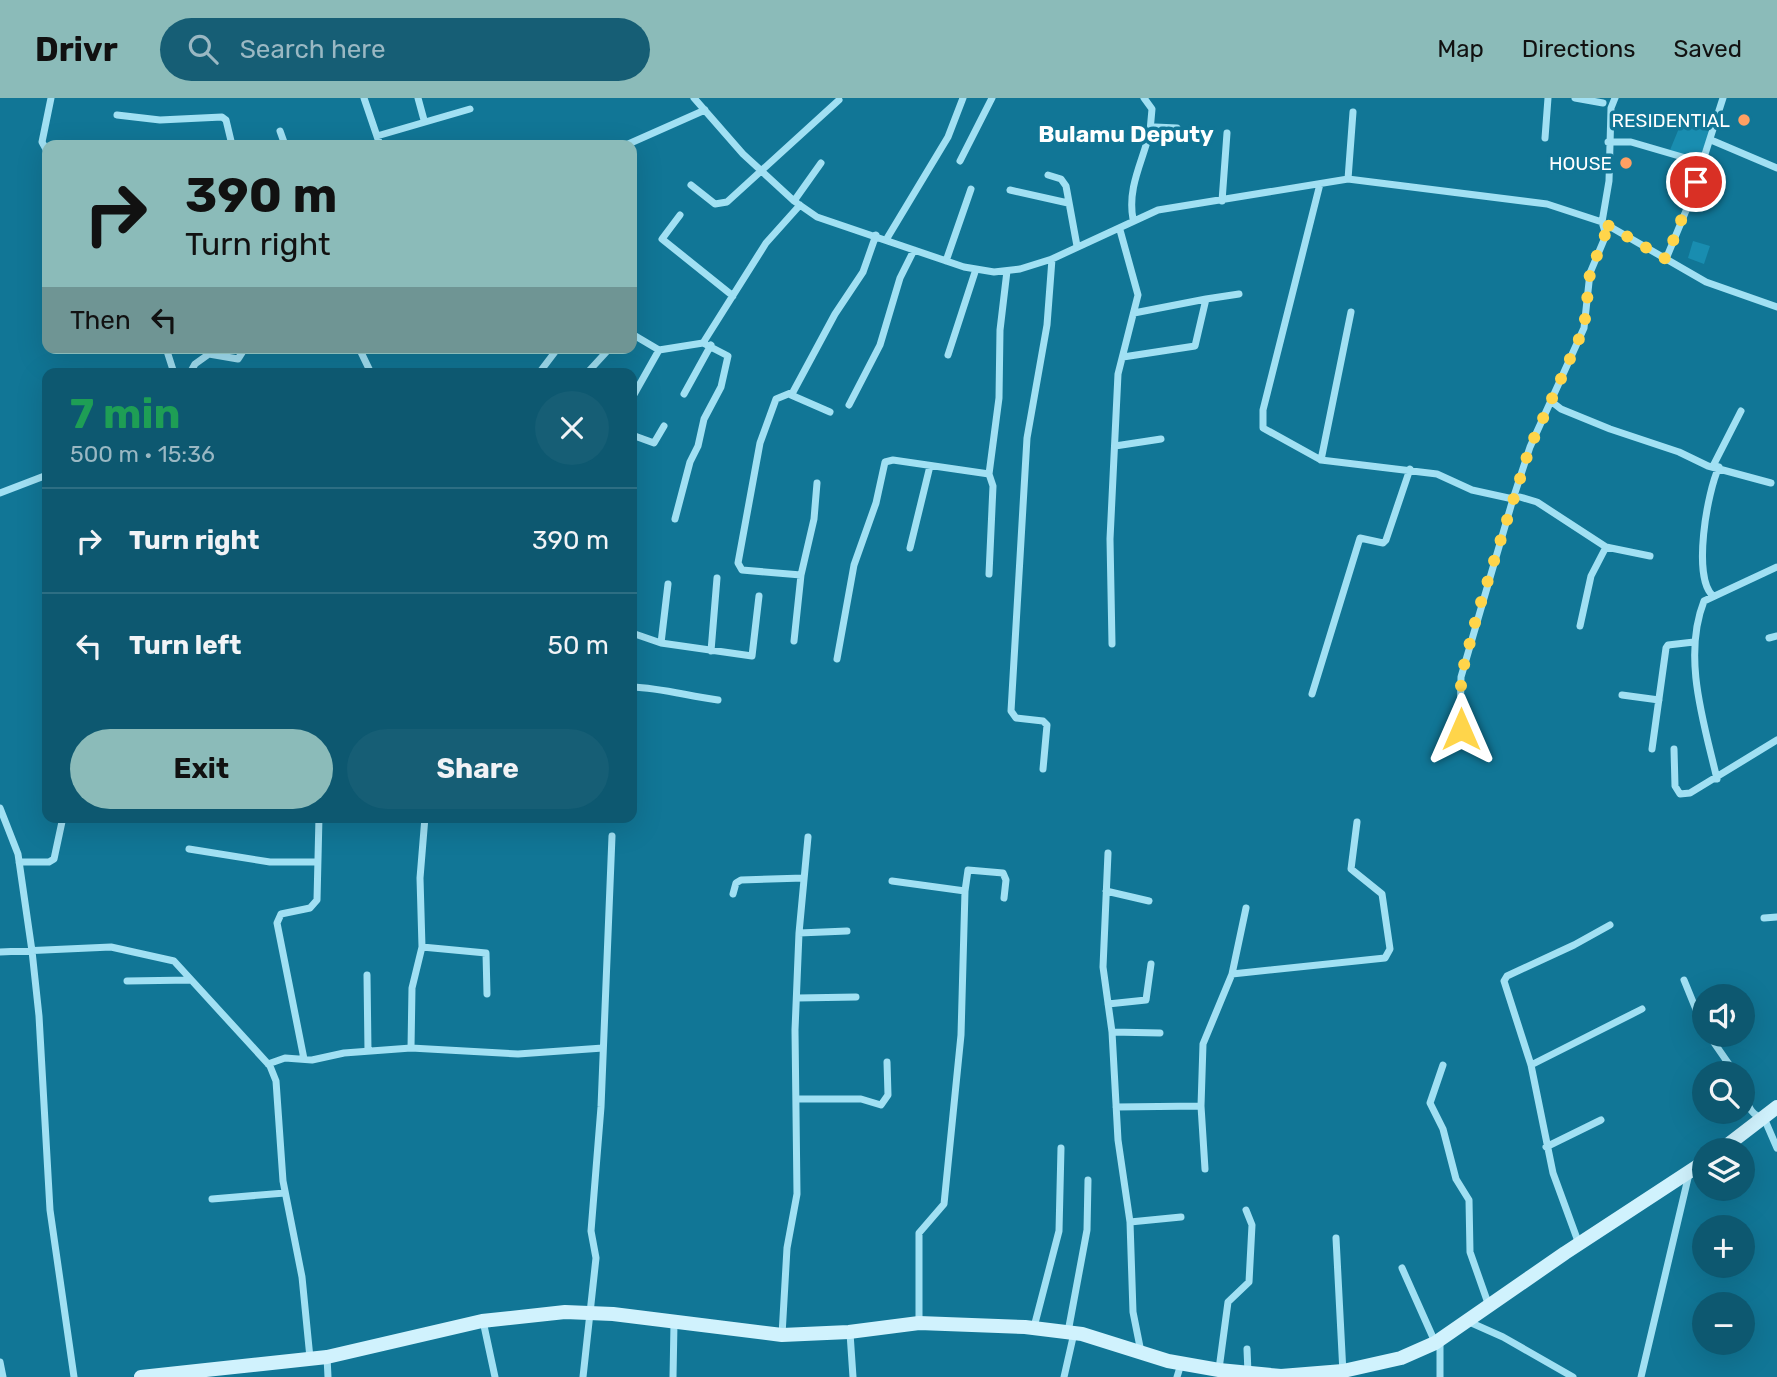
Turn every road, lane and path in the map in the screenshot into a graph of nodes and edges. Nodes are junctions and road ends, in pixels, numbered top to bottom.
1 (51, 98) edge
2 (364, 98) edge
3 (418, 98) edge
4 (694, 98) edge
5 (963, 98) edge
6 (992, 98) edge
7 (1144, 98) edge
8 (1548, 98) edge
9 (1575, 98) edge
10 (1615, 98) edge
11 (1723, 98) edge
12 (839, 100) edge
13 (1603, 103) dead end
14 (470, 109) dead end
15 (705, 110) junction
16 (1353, 112) dead end
17 (117, 115) dead end
18 (424, 120) junction
19 (1177, 128) dead end
20 (281, 131) dead end
21 (1150, 131) junction
22 (1227, 133) dead end
23 (377, 136) junction
24 (1545, 138) dead end
25 (42, 140) edge
26 (231, 140) edge
27 (284, 140) edge
28 (378, 140) edge
29 (637, 140) edge
30 (1711, 140) junction
31 (1608, 142) junction
32 (960, 161) dead end
33 (821, 163) dead end
34 (1703, 163) junction
35 (1777, 168) edge
36 (761, 172) junction
37 (1048, 176) dead end
38 (1348, 179) junction
39 (1320, 184) junction
40 (691, 185) dead end
41 (971, 189) dead end
42 (1010, 190) dead end
43 (1222, 201) junction
44 (797, 203) junction
45 (1068, 203) junction
46 (680, 215) dead end
47 (1133, 219) junction
48 (1602, 222) junction
49 (1120, 230) junction
50 (876, 235) junction
51 (886, 240) junction
52 (1077, 246) junction
53 (914, 250) junction
54 (1052, 259) junction
55 (1666, 259) junction
56 (946, 261) junction
57 (976, 269) junction
58 (1007, 271) junction
59 (1239, 295) dead end
60 (733, 296) junction
61 (1206, 299) junction
62 (1777, 307) edge
63 (1134, 313) junction
64 (1351, 313) dead end
65 (637, 337) edge
66 (707, 344) junction
67 (659, 350) junction
68 (209, 354) edge
69 (209, 354) edge
70 (241, 354) edge
71 (553, 354) edge
72 (604, 354) edge
73 (948, 355) dead end
74 (1123, 357) junction
75 (193, 368) edge
76 (543, 368) edge
77 (592, 368) edge
78 (637, 389) edge
79 (684, 394) dead end
80 (791, 395) junction
81 (1552, 402) junction
82 (849, 405) dead end
83 (1741, 411) dead end
84 (830, 412) dead end
85 (664, 426) dead end
86 (637, 437) edge
87 (1161, 439) dead end
88 (1115, 446) junction
89 (1321, 460) junction
90 (930, 466) junction
91 (1716, 467) junction
92 (1410, 469) junction
93 (989, 474) junction
94 (42, 477) edge
95 (1772, 482) dead end
96 (817, 483) dead end
97 (0, 494) edge
98 (1517, 498) junction
99 (675, 519) dead end
100 (1606, 547) junction
101 (910, 548) dead end
102 (1650, 556) dead end
103 (1777, 567) edge
104 (989, 574) dead end
105 (801, 575) junction
106 (717, 578) dead end
107 (668, 584) dead end
108 (759, 596) dead end
109 (1713, 596) junction
110 (1580, 626) dead end
111 (637, 635) edge
112 (794, 640) dead end
113 (1694, 642) junction
114 (661, 643) junction
115 (1112, 644) dead end
116 (711, 651) junction
117 (836, 659) dead end
118 (637, 687) edge
119 (1312, 694) dead end
120 (1622, 695) dead end
121 (718, 700) dead end
122 (1659, 700) junction
123 (1777, 740) edge
124 (1450, 748) dead end
125 (1674, 748) dead end
126 (1652, 749) dead end
127 (1043, 769) dead end
128 (1717, 779) junction
129 (0, 808) edge
130 (1357, 822) dead end
131 (61, 823) edge
132 (318, 823) edge
133 (425, 823) edge
134 (612, 836) dead end
135 (808, 837) dead end
136 (189, 849) dead end
137 (1108, 853) dead end
138 (19, 862) junction
139 (317, 862) junction
140 (804, 878) junction
141 (892, 881) dead end
142 (965, 891) junction
143 (1106, 891) junction
144 (733, 894) dead end
145 (1004, 898) dead end
146 (1149, 901) dead end
147 (1245, 908) dead end
148 (1777, 917) edge
149 (1764, 918) dead end
150 (1610, 925) dead end
151 (848, 931) dead end
152 (799, 933) junction
153 (422, 947) junction
154 (32, 951) junction
155 (0, 952) edge
156 (1151, 964) dead end
157 (1231, 974) junction
158 (367, 975) dead end
159 (191, 980) junction
160 (1684, 980) dead end
161 (127, 981) dead end
162 (487, 994) dead end
163 (856, 997) dead end
164 (797, 998) junction
165 (1692, 1000) edge
166 (1108, 1004) junction
167 (1642, 1009) dead end
168 (1112, 1032) junction
169 (1160, 1033) dead end
170 (411, 1048) junction
171 (603, 1048) junction
172 (369, 1051) junction
173 (304, 1059) junction
174 (887, 1062) dead end
175 (268, 1064) junction
176 (1443, 1065) dead end
177 (1531, 1065) junction
178 (796, 1098) junction
179 (1201, 1106) junction
180 (1116, 1107) junction
181 (1777, 1107) edge
182 (1755, 1116) edge
183 (1764, 1118) junction
184 (1601, 1120) dead end
185 (1737, 1138) edge
186 (1545, 1147) junction
187 (1061, 1148) dead end
188 (1777, 1148) edge
189 (1205, 1169) dead end
190 (1692, 1171) edge
191 (1689, 1173) junction
192 (1088, 1180) dead end
193 (285, 1193) junction
194 (212, 1199) dead end
195 (1246, 1210) dead end
196 (1181, 1217) dead end
197 (1130, 1222) junction
198 (1336, 1238) dead end
199 (1579, 1244) junction
200 (1402, 1268) dead end
201 (1489, 1307) junction
202 (589, 1312) junction
203 (482, 1321) junction
204 (1467, 1321) junction
205 (919, 1323) junction
206 (674, 1324) junction
207 (1034, 1328) junction
208 (849, 1332) junction
209 (1071, 1333) junction
210 (782, 1335) junction
211 (1438, 1341) junction
212 (1247, 1349) dead end
213 (1142, 1353) junction
214 (327, 1357) junction
215 (310, 1359) junction
216 (0, 1362) edge
217 (1219, 1370) junction
218 (1179, 1371) edge
219 (1239, 1374) edge
220 (1343, 1374) edge
221 (1281, 1376) edge
222 (3, 1377) edge
223 (74, 1377) edge
224 (141, 1377) edge
225 (328, 1377) edge
226 (495, 1377) edge
227 (583, 1377) edge
228 (673, 1377) edge
229 (853, 1377) edge
230 (1064, 1377) edge
231 (1440, 1377) edge
232 (1573, 1377) edge
233 (1641, 1377) edge

1 - 25 street
2 - 23 street
3 - 18 street
4 - 15 street
5 - 51 street
6 - 32 street
7 - 21 street
8 - 24 street
9 - 13 street
10 - 31 street
11 - 30 street
12 - 36 street
14 - 18 street
15 - 29 street
15 - 36 street
16 - 38 street
17 - 26 street
18 - 23 street
19 - 21 street
20 - 27 street
21 - 47 street
22 - 43 street
23 - 28 street
30 - 34 street
30 - 35 street
31 - 34 street
31 - 48 street
33 - 44 street
34 - 55 street
36 - 40 street
36 - 44 street
37 - 45 street
38 - 39 street
38 - 48 street
39 - 43 street
39 - 89 street
41 - 56 street
42 - 45 street
43 - 47 street
44 - 50 street
44 - 60 street
45 - 52 street
46 - 60 street
47 - 49 street
48 - 55 street
48 - 81 street
49 - 52 street
49 - 63 street
50 - 51 street
50 - 80 street
51 - 53 street
52 - 54 street
53 - 56 street
53 - 82 street
54 - 58 street
54 - 127 street
55 - 62 street
56 - 57 street
57 - 58 street
57 - 73 street
58 - 93 street
59 - 61 street
60 - 66 street
61 - 63 street
61 - 74 street
63 - 74 street
64 - 89 street
65 - 67 street
66 - 67 street
66 - 79 street
66 - 99 street
67 - 78 street
68 - 70 street
69 - 75 street
71 - 76 street
72 - 77 street
74 - 88 street
80 - 84 street
80 - 105 street
81 - 91 street
81 - 98 street
83 - 91 street
85 - 86 street
87 - 88 street
88 - 115 street
89 - 92 street
90 - 93 street
90 - 101 street
90 - 117 street
91 - 95 street
91 - 109 street
92 - 98 street
92 - 119 street
93 - 104 street
94 - 97 street
96 - 105 street
98 - 100 street
98 - 124 street
100 - 102 street
100 - 110 street
103 - 109 street
105 - 112 street
106 - 116 street
107 - 114 street
108 - 116 street
109 - 113 street
111 - 114 street
113 - 122 street
113 - 128 street
114 - 116 street
118 - 121 street
120 - 122 street
122 - 126 street
123 - 128 street
125 - 128 street
129 - 138 street
130 - 157 street
131 - 138 street
132 - 139 street
133 - 153 street
134 - 171 street
135 - 140 street
136 - 139 street
137 - 143 street
138 - 154 street
139 - 173 street
140 - 144 street
140 - 152 street
141 - 142 street
142 - 145 street
142 - 205 street
143 - 146 street
143 - 166 street
147 - 157 street
148 - 149 street
150 - 177 street
151 - 152 street
152 - 164 street
153 - 162 street
153 - 170 street
154 - 155 street
154 - 159 street
154 - 223 street
156 - 166 street
157 - 179 street
158 - 172 street
159 - 161 street
159 - 175 street
160 - 165 street
163 - 164 street
164 - 178 street
166 - 168 street
167 - 177 street
168 - 169 street
168 - 180 street
170 - 171 street
170 - 172 street
171 - 202 street
172 - 173 street
173 - 175 street
174 - 178 street
175 - 193 street
176 - 201 street
177 - 186 street
178 - 210 street
179 - 180 street
179 - 189 street
180 - 197 street
181 - 183 street
182 - 183 street
183 - 185 street
183 - 188 street
184 - 186 street
186 - 199 street
187 - 207 street
190 - 191 street
191 - 199 street
191 - 233 street
192 - 209 street
193 - 194 street
193 - 215 street
195 - 217 street
196 - 197 street
197 - 213 street
198 - 220 street
199 - 201 street
200 - 211 street
201 - 204 street
202 - 203 street
202 - 206 street
202 - 227 street
203 - 214 street
203 - 226 street
204 - 211 street
204 - 232 street
205 - 207 street
205 - 208 street
206 - 210 street
206 - 228 street
207 - 209 street
208 - 210 street
208 - 229 street
209 - 213 street
209 - 230 street
211 - 220 street
211 - 231 street
212 - 219 street
213 - 218 street
214 - 215 street
214 - 225 street
215 - 224 street
216 - 222 street
217 - 218 street
217 - 219 street
219 - 221 street
220 - 221 street

